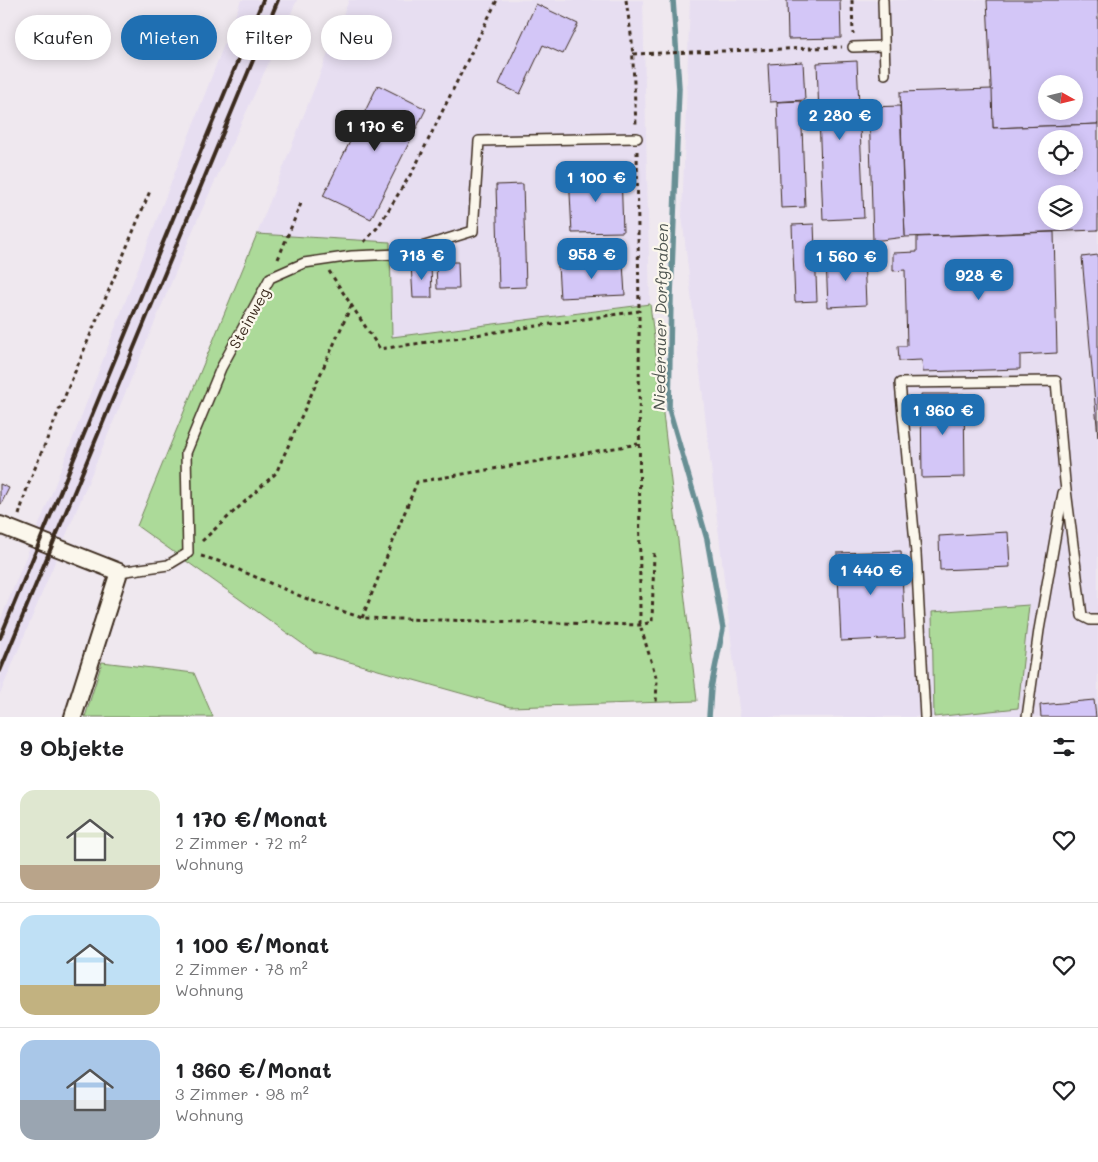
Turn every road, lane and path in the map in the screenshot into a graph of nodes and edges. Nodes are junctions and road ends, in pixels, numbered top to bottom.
1 (497, 0) edge
2 (626, 0) edge
3 (852, 0) edge
4 (882, 0) edge
5 (884, 46) junction
6 (853, 47) junction
7 (633, 54) junction
8 (885, 74) dead end
9 (637, 138) junction
10 (150, 191) dead end
11 (302, 201) dead end
12 (352, 256) junction
13 (322, 260) junction
14 (270, 278) junction
15 (352, 306) junction
16 (639, 311) junction
17 (638, 444) junction
18 (1065, 482) junction
19 (8, 528) edge
20 (188, 553) junction
21 (654, 553) dead end
22 (118, 572) junction
23 (362, 618) junction
24 (1098, 620) edge
25 (640, 625) junction
26 (656, 704) dead end
27 (73, 717) edge
28 (925, 717) edge
29 (1026, 717) edge

1 - 12 path
2 - 7 path
3 - 6 path
4 - 5 lane
5 - 6 lane
5 - 8 lane
6 - 7 path
7 - 9 path
9 - 12 lane, Steinweg
9 - 16 path
10 - 19 path
11 - 14 path
12 - 13 lane, Steinweg
13 - 14 lane, Steinweg
13 - 15 path
14 - 20 lane, Steinweg
15 - 16 path
15 - 20 path
16 - 17 path
17 - 23 path
17 - 25 path
18 - 24 lane
18 - 28 lane
18 - 29 lane
19 - 22 street
20 - 22 lane
20 - 23 path
21 - 25 path
22 - 27 street
23 - 25 path
25 - 26 path

